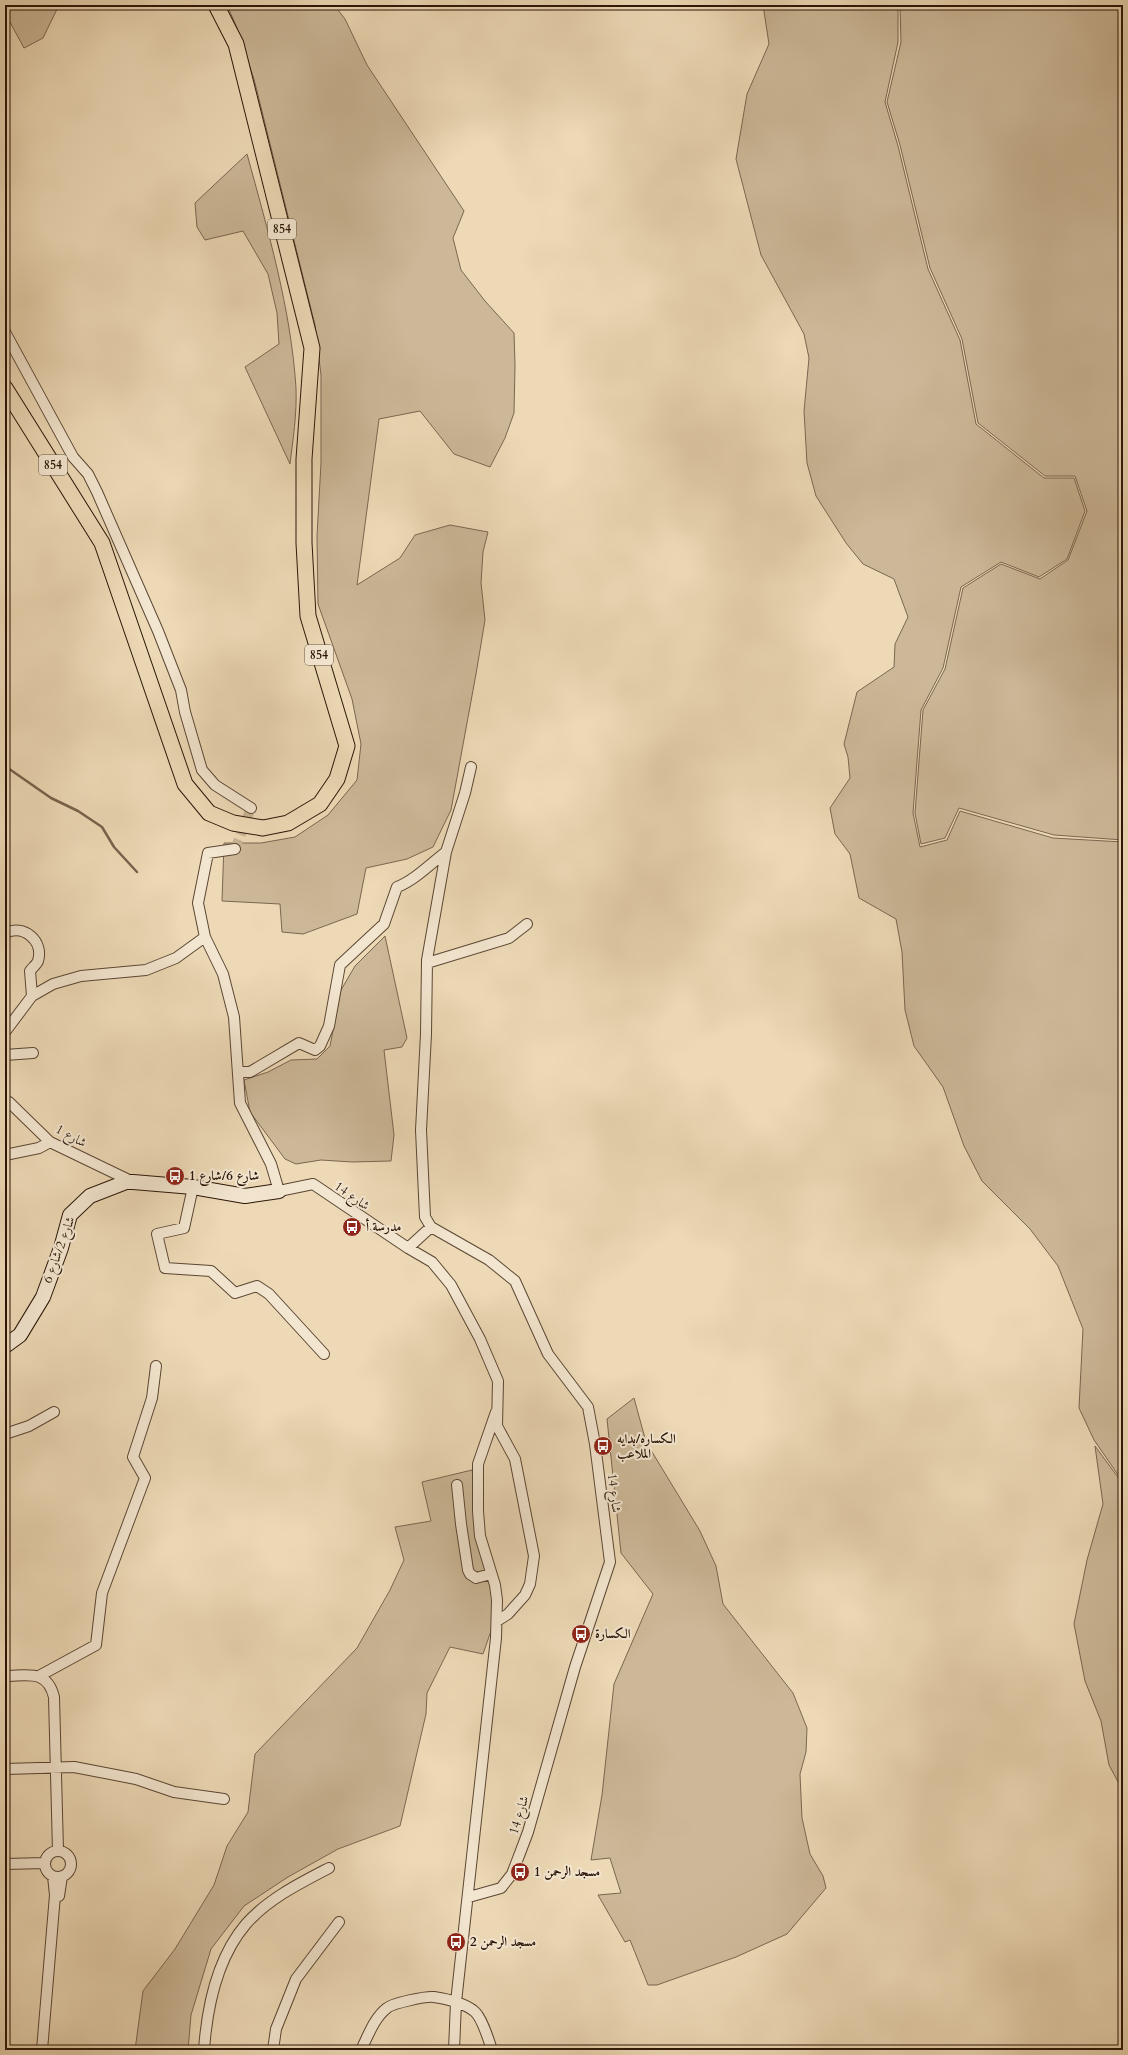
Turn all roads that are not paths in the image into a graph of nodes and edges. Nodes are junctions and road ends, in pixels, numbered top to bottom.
1 (216, 5) edge
2 (5, 332) edge
3 (5, 388) edge
4 (471, 767) dead end
5 (251, 808) dead end
6 (235, 849) dead end
7 (446, 852) junction
8 (527, 924) dead end
9 (5, 933) edge
10 (205, 937) junction
11 (427, 962) junction
12 (32, 996) junction
13 (5, 1032) edge
14 (33, 1053) dead end
15 (5, 1055) edge
16 (239, 1072) junction
17 (5, 1101) edge
18 (50, 1142) junction
19 (5, 1155) edge
20 (133, 1182) junction
21 (193, 1187) junction
22 (279, 1191) junction
23 (431, 1227) junction
24 (408, 1248) junction
25 (5, 1346) edge
26 (324, 1354) dead end
27 (156, 1366) dead end
28 (54, 1412) dead end
29 (496, 1412) junction
30 (5, 1434) edge
31 (457, 1485) dead end
32 (492, 1574) junction
33 (497, 1620) junction
34 (5, 1676) edge
35 (39, 1676) junction
36 (55, 1768) junction
37 (5, 1769) edge
38 (224, 1799) dead end
39 (58, 1851) junction
40 (45, 1863) junction
41 (5, 1864) edge
42 (329, 1868) dead end
43 (57, 1876) junction
44 (469, 1896) junction
45 (339, 1922) dead end
46 (456, 2002) junction
47 (42, 2050) edge
48 (47, 2050) edge
49 (204, 2050) edge
50 (272, 2050) edge
51 (361, 2050) edge
52 (454, 2050) edge
53 (492, 2050) edge

1 - 3 main road, 854
2 - 5 street
4 - 7 street
6 - 10 street
7 - 11 street
7 - 16 street
8 - 11 street
9 - 12 street
10 - 12 street
10 - 16 street
11 - 23 street
12 - 13 street
14 - 15 street
16 - 22 street
17 - 18 street, شارع 1
18 - 19 street
18 - 20 street, شارع 1
20 - 21 street, شارع 2/شارع 6
20 - 25 street, شارع 2/شارع 6
21 - 22 street, شارع 2/شارع 6
21 - 26 street
22 - 24 street, شارع 14
23 - 24 street
23 - 44 street, شارع 14
24 - 29 street, شارع 14
27 - 35 street
28 - 30 street
29 - 32 street
29 - 33 street
31 - 32 street
32 - 33 street
33 - 44 street
34 - 35 street
35 - 36 street
36 - 37 street
36 - 38 street
36 - 39 street
39 - 40 street
39 - 43 street
40 - 41 street
40 - 43 street
42 - 49 street
43 - 47 street
43 - 48 street
44 - 46 street
45 - 50 street
46 - 51 street
46 - 52 street
46 - 53 street

